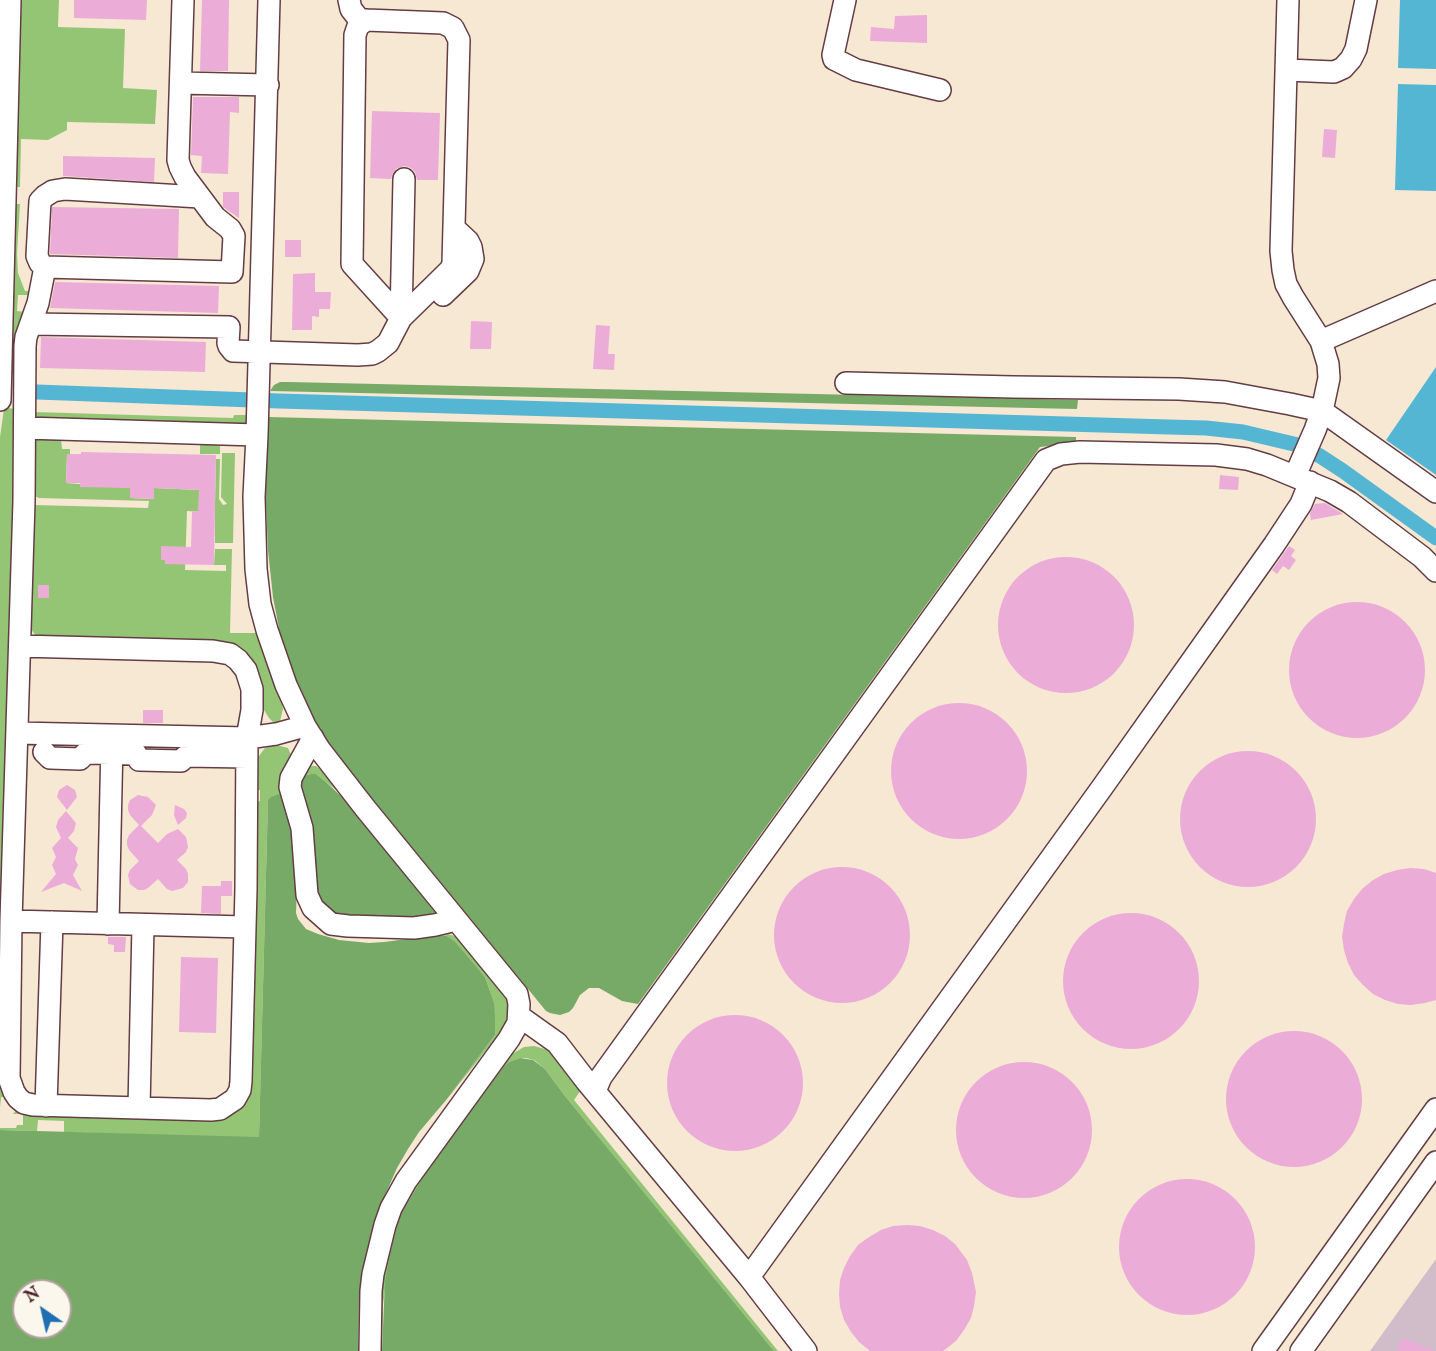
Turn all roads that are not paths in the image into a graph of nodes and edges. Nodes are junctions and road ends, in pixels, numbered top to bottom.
1 (10, 0) edge
2 (183, 0) edge
3 (269, 0) edge
4 (349, 0) edge
5 (845, 0) edge
6 (1288, 0) edge
7 (1365, 0) edge
8 (362, 23) junction
9 (1287, 70) junction
10 (181, 83) junction
11 (268, 86) junction
12 (940, 90) dead end
13 (404, 179) dead end
14 (200, 197) junction
15 (454, 228) junction
16 (45, 267) junction
17 (1436, 291) edge
18 (401, 318) junction
19 (31, 324) junction
20 (1321, 341) junction
21 (388, 344) junction
22 (260, 352) junction
23 (2, 370) edge
24 (846, 383) dead end
25 (0, 400) edge
26 (25, 419) junction
27 (1319, 421) junction
28 (257, 426) junction
29 (1301, 475) junction
30 (1436, 492) edge
31 (1436, 571) edge
32 (20, 646) junction
33 (309, 732) junction
34 (16, 742) junction
35 (112, 745) junction
36 (247, 747) junction
37 (456, 920) junction
38 (11, 921) junction
39 (52, 922) junction
40 (108, 924) junction
41 (143, 925) junction
42 (245, 927) junction
43 (519, 1016) junction
44 (595, 1091) junction
45 (46, 1106) junction
46 (139, 1108) junction
47 (1436, 1109) edge
48 (1436, 1162) edge
49 (748, 1277) junction
50 (370, 1351) edge
51 (806, 1351) edge
52 (1263, 1351) edge
53 (1301, 1351) edge

1 - 23 lane
2 - 10 lane
3 - 11 lane
4 - 8 lane
5 - 12 lane
6 - 9 lane
7 - 9 lane
8 - 15 lane
8 - 18 lane
9 - 20 lane
10 - 11 lane
10 - 14 lane
11 - 22 lane
13 - 18 lane
14 - 16 lane
14 - 16 lane
15 - 18 lane
15 - 21 lane
16 - 19 lane
17 - 20 lane
18 - 21 lane
19 - 22 lane
19 - 26 lane
20 - 27 lane
21 - 22 lane
22 - 28 lane
23 - 25 lane
24 - 27 lane
26 - 28 lane
26 - 32 lane
27 - 29 lane
27 - 30 lane
28 - 33 lane
29 - 31 lane
29 - 44 lane
29 - 49 lane
32 - 34 lane
32 - 36 lane
33 - 36 lane
33 - 37 lane
33 - 37 lane
34 - 35 lane
34 - 35 lane
34 - 38 lane
35 - 36 lane
35 - 36 lane
35 - 40 lane
36 - 42 lane
37 - 43 lane
38 - 39 lane
38 - 45 lane
39 - 40 lane
39 - 45 lane
40 - 41 lane
41 - 42 lane
41 - 46 lane
42 - 46 lane
43 - 44 lane
43 - 50 lane
44 - 49 lane
45 - 46 lane
47 - 52 lane
48 - 53 lane
49 - 51 lane

